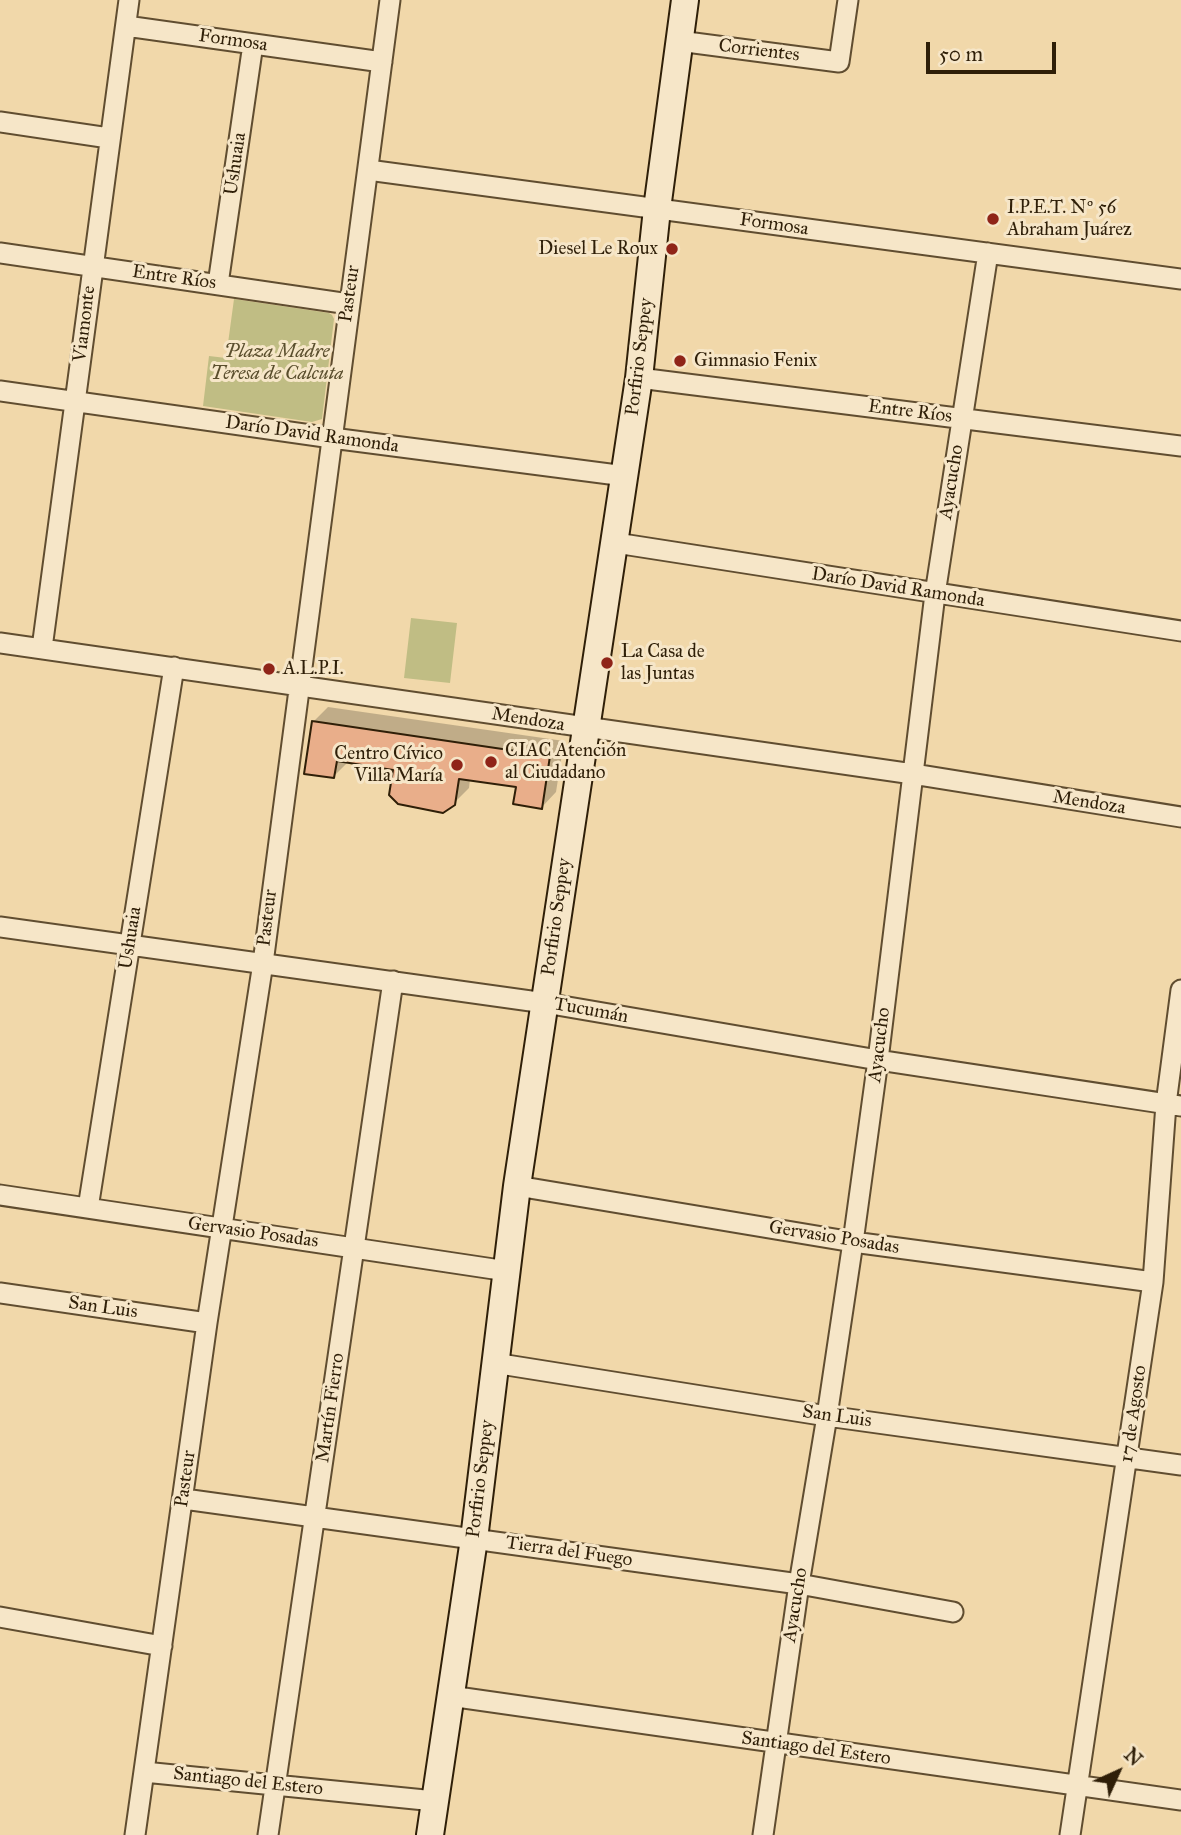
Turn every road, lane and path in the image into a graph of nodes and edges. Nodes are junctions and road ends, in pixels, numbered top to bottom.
1 (129, 0) edge
2 (390, 0) edge
3 (685, 0) edge
4 (848, 0) edge
5 (126, 26) junction
6 (679, 41) junction
7 (253, 44) junction
8 (382, 62) junction
9 (0, 122) edge
10 (109, 138) junction
11 (368, 170) junction
12 (657, 209) junction
13 (0, 253) edge
14 (988, 253) junction
15 (91, 266) junction
16 (1181, 279) edge
17 (218, 284) junction
18 (349, 304) junction
19 (639, 378) junction
20 (0, 391) edge
21 (76, 402) junction
22 (962, 418) junction
23 (332, 438) junction
24 (1181, 446) edge
25 (625, 476) junction
26 (616, 543) junction
27 (934, 594) junction
28 (1181, 631) edge
29 (0, 643) edge
30 (42, 648) junction
31 (174, 667) junction
32 (299, 685) junction
33 (584, 728) junction
34 (913, 775) junction
35 (1181, 817) edge
36 (0, 927) edge
37 (130, 945) junction
38 (263, 963) junction
39 (393, 981) junction
40 (1181, 990) edge
41 (545, 1003) junction
42 (878, 1060) junction
43 (1173, 1105) edge
44 (517, 1186) junction
45 (0, 1195) edge
46 (88, 1209) junction
47 (222, 1228) junction
48 (853, 1242) junction
49 (354, 1248) junction
50 (507, 1270) junction
51 (1153, 1282) junction
52 (0, 1293) edge
53 (207, 1322) junction
54 (494, 1363) junction
55 (827, 1416) junction
56 (1128, 1458) junction
57 (1181, 1465) edge
58 (184, 1499) junction
59 (314, 1518) junction
60 (474, 1539) junction
61 (799, 1584) junction
62 (953, 1612) dead end
63 (0, 1617) edge
64 (162, 1646) junction
65 (450, 1696) junction
66 (776, 1743) junction
67 (144, 1772) junction
68 (275, 1785) junction
69 (1078, 1787) junction
70 (1181, 1800) edge
71 (435, 1801) junction
72 (135, 1835) edge
73 (268, 1835) edge
74 (430, 1835) edge
75 (763, 1835) edge
76 (1070, 1835) edge

1 - 5 street, Viamonte
2 - 8 street, Pasteur
3 - 6 main road, Porfirio Seppey
4 - 6 street, Corrientes
5 - 7 street, Formosa
5 - 10 street, Viamonte
6 - 12 main road, Porfirio Seppey
7 - 8 street, Formosa
7 - 17 street, Ushuaia
8 - 11 street, Pasteur
9 - 10 street
10 - 15 street, Viamonte
11 - 12 street, Formosa
11 - 18 street, Pasteur
12 - 14 street, Formosa
12 - 19 main road, Porfirio Seppey
13 - 15 street, Entre Ríos
14 - 16 street, Formosa
14 - 22 street, Ayacucho
15 - 17 street, Entre Ríos
15 - 21 street, Viamonte
17 - 18 street, Entre Ríos
18 - 23 street, Pasteur
19 - 22 street, Entre Ríos
19 - 25 main road, Porfirio Seppey
20 - 21 street, Darío David Ramonda
21 - 23 street, Darío David Ramonda
21 - 30 street, Viamonte
22 - 24 street, Entre Ríos
22 - 27 street, Ayacucho
23 - 25 street, Darío David Ramonda
23 - 32 street, Pasteur
25 - 26 main road, Porfirio Seppey
26 - 27 street, Darío David Ramonda
26 - 33 main road, Porfirio Seppey
27 - 28 street, Darío David Ramonda
27 - 34 street, Ayacucho
29 - 30 street, Mendoza
30 - 31 street, Mendoza
31 - 32 street, Mendoza
31 - 37 street, Ushuaia
32 - 33 street, Mendoza
32 - 38 street, Pasteur
33 - 34 street, Mendoza
33 - 41 main road, Porfirio Seppey
34 - 35 street, Mendoza
34 - 42 street, Ayacucho
36 - 37 street, Tucumán
37 - 38 street, Tucumán
37 - 46 street, Ushuaia
38 - 39 street, Tucumán
38 - 47 street, Pasteur
39 - 41 street, Tucumán
39 - 49 street, Martín Fierro
40 - 43 street, 17 de Agosto
41 - 42 street, Tucumán
41 - 44 main road, Porfirio Seppey
42 - 43 street, Tucumán
42 - 48 street, Ayacucho
43 - 51 street, 17 de Agosto
44 - 48 street, Gervasio Posadas
44 - 50 main road, Porfirio Seppey
45 - 46 street, Gervasio Posadas
46 - 47 street, Gervasio Posadas
47 - 49 street, Gervasio Posadas
47 - 53 street, Pasteur
48 - 51 street, Gervasio Posadas
48 - 55 street, Ayacucho
49 - 50 street, Gervasio Posadas
49 - 59 street, Martín Fierro
50 - 54 main road, Porfirio Seppey
51 - 56 street, 17 de Agosto
52 - 53 street, San Luis
53 - 58 street, Pasteur
54 - 55 street, San Luis
54 - 60 main road, Porfirio Seppey
55 - 56 street, San Luis
55 - 61 street, Ayacucho
56 - 57 street, San Luis
56 - 69 street, 17 de Agosto
58 - 59 street, Tierra del Fuego
58 - 64 street, Pasteur
59 - 60 street, Tierra del Fuego
59 - 68 street, Martín Fierro
60 - 61 street, Tierra del Fuego
60 - 65 main road, Porfirio Seppey
61 - 62 street, Tierra del Fuego
61 - 66 street, Ayacucho
63 - 64 street
64 - 67 street, Pasteur
65 - 66 street, Santiago del Estero
65 - 71 main road, Porfirio Seppey
66 - 69 street, Santiago del Estero
66 - 75 street, Ayacucho
67 - 68 street, Santiago del Estero
67 - 72 street, Pasteur
68 - 71 street, Santiago del Estero
68 - 73 street, Martín Fierro
69 - 70 street, Santiago del Estero
69 - 76 street, 17 de Agosto
71 - 74 main road, Porfirio Seppey

